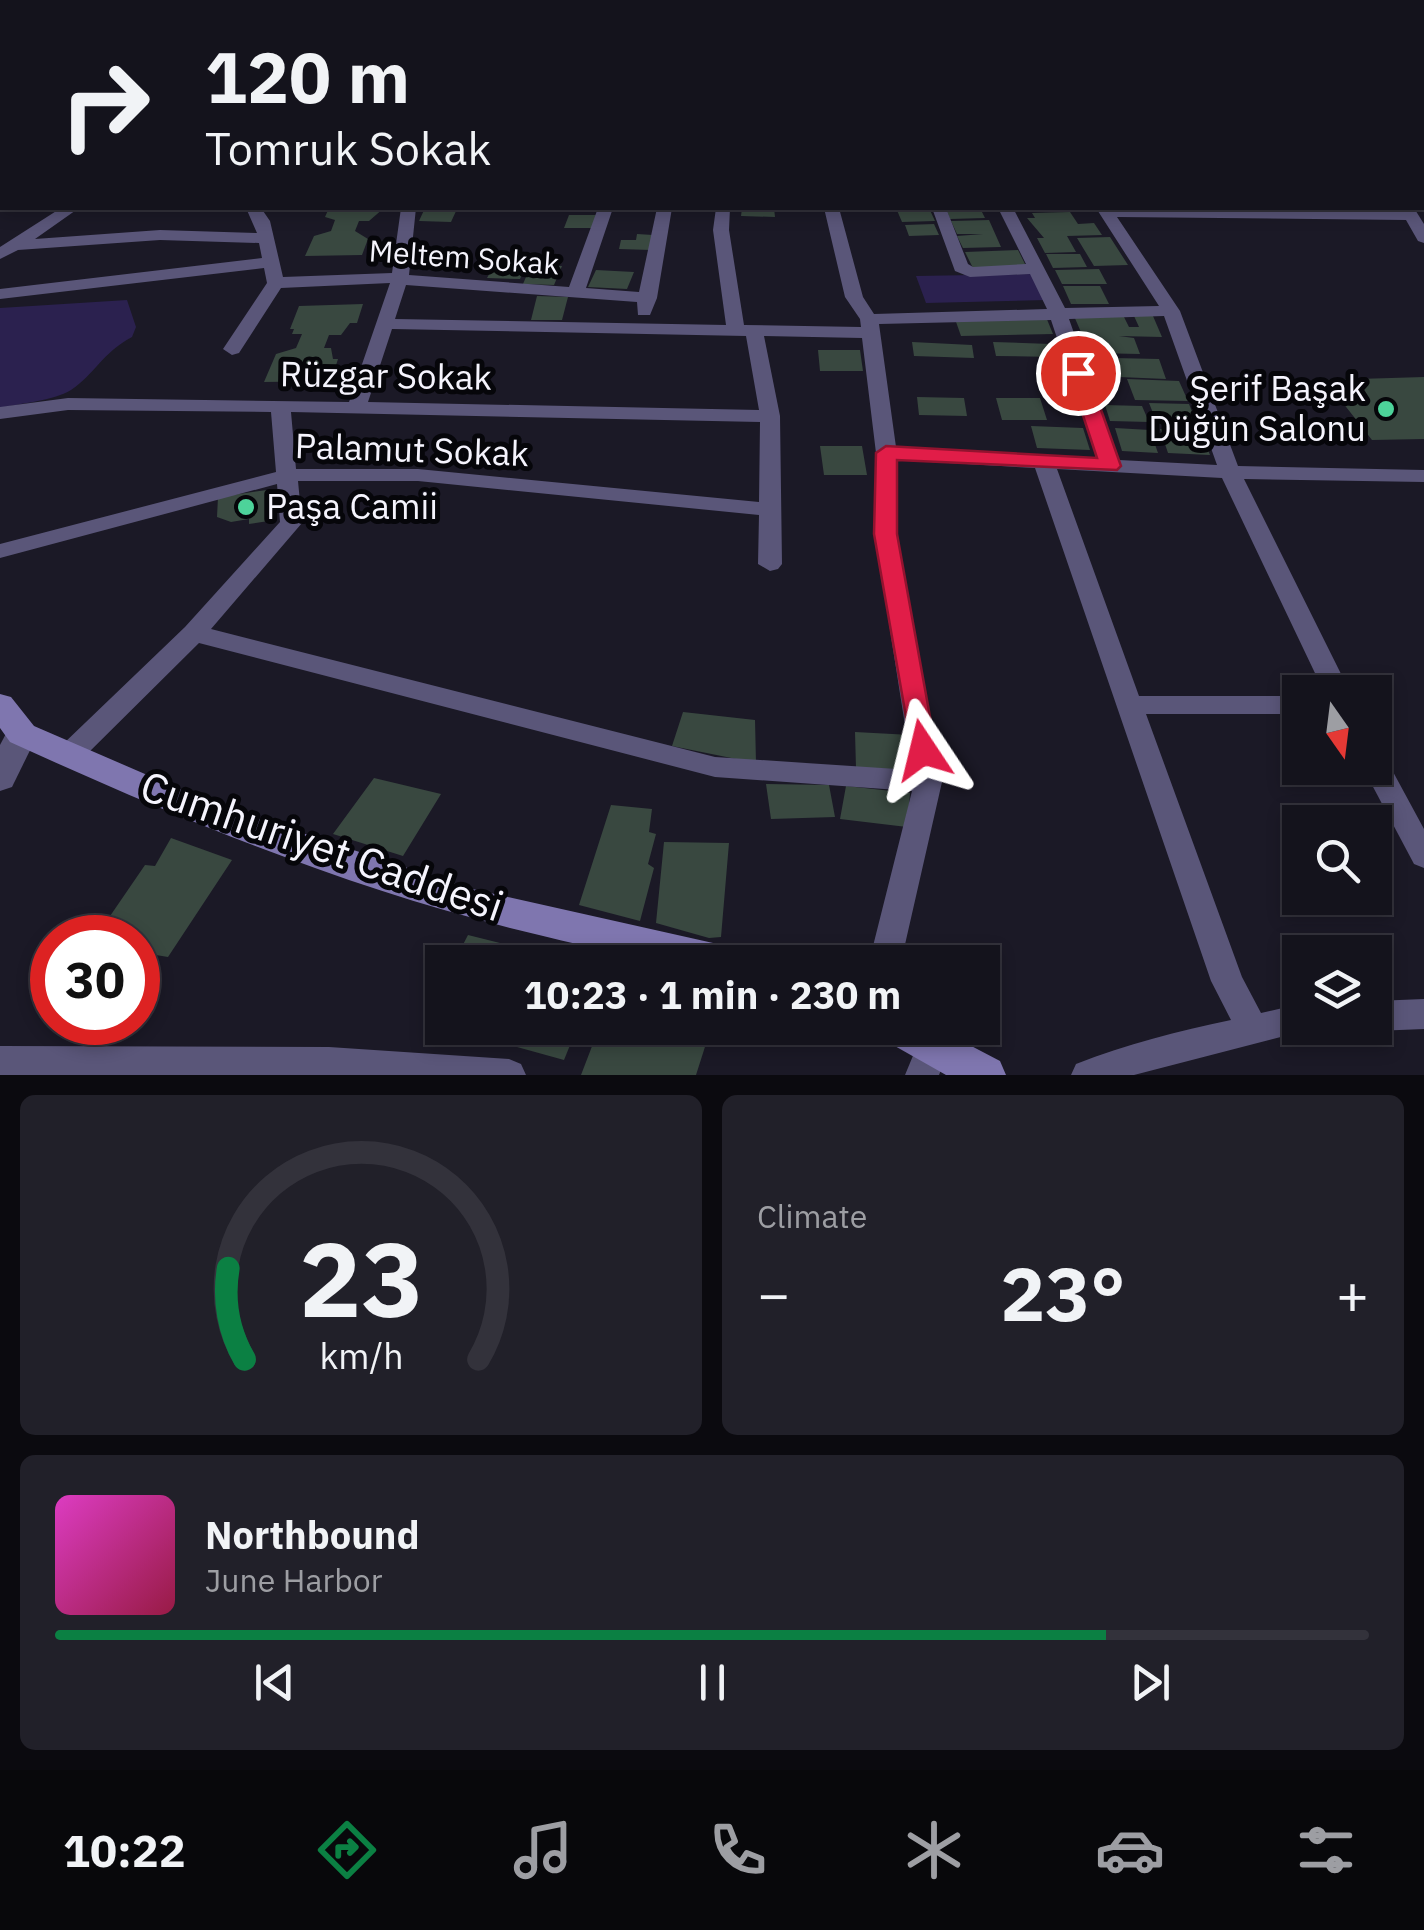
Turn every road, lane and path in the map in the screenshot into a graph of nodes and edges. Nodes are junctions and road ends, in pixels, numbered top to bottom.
1 (68, 210) edge
2 (255, 210) edge
3 (409, 210) edge
4 (605, 210) edge
5 (664, 210) edge
6 (723, 210) edge
7 (831, 210) edge
8 (940, 210) edge
9 (1007, 210) edge
10 (1105, 210) edge
11 (1409, 211) edge
12 (266, 238) junction
13 (1424, 238) edge
14 (7, 249) edge
15 (273, 262) junction
16 (1037, 269) junction
17 (400, 278) junction
18 (276, 283) junction
19 (576, 292) junction
20 (0, 294) edge
21 (648, 298) junction
22 (1171, 311) junction
23 (1057, 312) junction
24 (387, 324) junction
25 (870, 326) junction
26 (640, 328) junction
27 (745, 330) junction
28 (232, 349) dead end
29 (280, 406) junction
30 (357, 407) junction
31 (0, 413) edge
32 (770, 416) junction
33 (886, 453) junction
34 (1044, 462) junction
35 (1110, 466) junction
36 (1230, 472) junction
37 (287, 475) junction
38 (1424, 476) edge
39 (770, 510) junction
40 (0, 551) edge
41 (770, 564) dead end
42 (194, 633) junction
43 (1329, 675) edge
44 (0, 705) edge
45 (1127, 705) junction
46 (1282, 705) edge
47 (22, 734) junction
48 (72, 753) junction
49 (0, 778) edge
50 (928, 782) junction
51 (1386, 785) edge
52 (1424, 856) edge
53 (649, 945) edge
54 (889, 945) edge
55 (1424, 1014) edge
56 (1392, 1015) edge
57 (1282, 1023) edge
58 (1253, 1030) junction
59 (919, 1049) edge
60 (0, 1062) edge
61 (508, 1075) edge
62 (985, 1075) edge
63 (1088, 1075) edge

1 - 14 street
2 - 12 street
3 - 17 street
4 - 19 street
5 - 21 street
6 - 27 street
7 - 25 street
8 - 16 street
9 - 16 street
10 - 11 street
10 - 22 street
11 - 13 street
12 - 14 street
12 - 15 street
15 - 18 street
15 - 20 street
16 - 23 street
17 - 18 street, Meltem Sokak
17 - 19 street, Meltem Sokak
17 - 24 street
18 - 28 street
19 - 21 street, Meltem Sokak
21 - 26 street
22 - 23 street
22 - 36 street
23 - 25 street
23 - 35 street
24 - 26 street
24 - 30 street
25 - 27 street
25 - 33 street
26 - 27 street
27 - 32 street
29 - 30 street, Rüzgar Sokak
29 - 31 street, Rüzgar Sokak
29 - 37 street
30 - 32 street, Rüzgar Sokak
32 - 39 street
33 - 34 street
33 - 50 street
34 - 35 street
34 - 45 street
35 - 36 street
36 - 38 street
36 - 43 street
37 - 39 street, Palamut Sokak
37 - 40 street, Palamut Sokak
37 - 42 street
39 - 41 street
42 - 48 street
42 - 50 street
44 - 47 main road
45 - 46 street
45 - 58 street
47 - 48 main road, Cumhuriyet Caddesi
47 - 49 street
48 - 53 main road, Cumhuriyet Caddesi
50 - 54 street
51 - 52 street
55 - 56 street
57 - 58 street
58 - 63 street
59 - 62 main road
60 - 61 street

